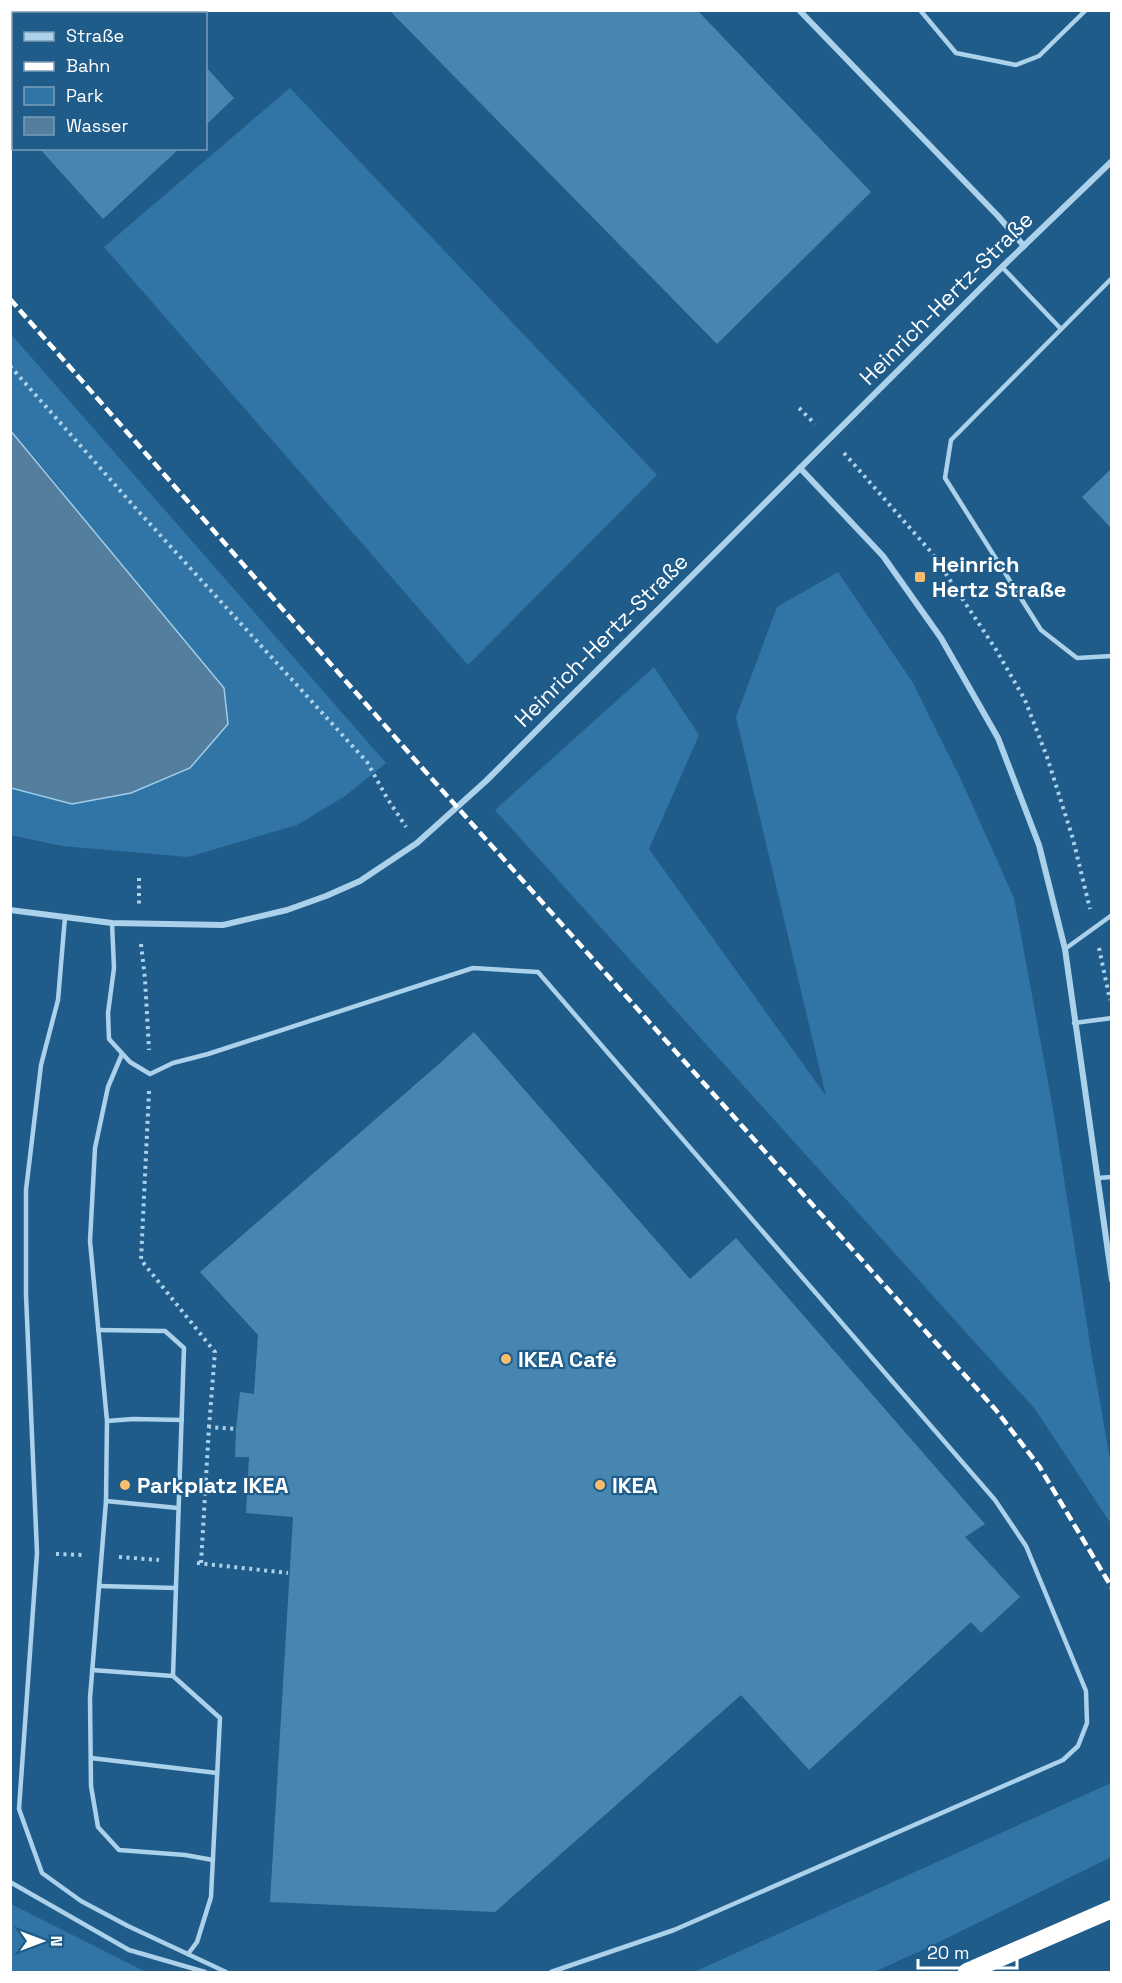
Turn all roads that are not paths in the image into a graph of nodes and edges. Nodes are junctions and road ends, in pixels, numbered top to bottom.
1 (799, 10) edge
2 (920, 10) edge
3 (1086, 10) edge
4 (1112, 161) edge
5 (1024, 246) junction
6 (1002, 267) junction
7 (1112, 278) edge
8 (1061, 329) junction
9 (800, 468) junction
10 (1112, 656) edge
11 (10, 910) edge
12 (1112, 915) edge
13 (64, 917) junction
14 (112, 923) junction
15 (1065, 949) junction
16 (1112, 1018) edge
17 (1074, 1023) junction
18 (122, 1054) junction
19 (1112, 1177) edge
20 (1097, 1178) junction
21 (1112, 1280) edge
22 (98, 1330) junction
23 (182, 1420) junction
24 (106, 1421) junction
25 (106, 1502) junction
26 (178, 1508) junction
27 (99, 1586) junction
28 (176, 1588) junction
29 (92, 1670) junction
30 (173, 1676) junction
31 (91, 1758) junction
32 (217, 1773) junction
33 (213, 1860) junction
34 (10, 1882) edge
35 (1112, 1909) edge
36 (188, 1954) junction
37 (205, 1972) edge
38 (226, 1972) edge
39 (551, 1972) edge
40 (967, 1972) edge

1 - 5 street
2 - 3 lane
4 - 5 street, Heinrich-Hertz-Straße
5 - 6 street, Heinrich-Hertz-Straße
6 - 8 lane
6 - 9 street, Heinrich-Hertz-Straße
7 - 8 lane
8 - 10 lane
9 - 14 street, Heinrich-Hertz-Straße
9 - 15 street
11 - 13 street, Heinrich-Hertz-Straße
12 - 15 lane
13 - 14 street, Heinrich-Hertz-Straße
13 - 36 lane
14 - 18 lane
15 - 17 street
16 - 17 lane
17 - 20 street
18 - 22 lane
18 - 39 lane
19 - 20 lane
20 - 21 street
22 - 23 lane
22 - 24 lane
23 - 24 lane
23 - 26 lane
24 - 25 lane
25 - 26 lane
25 - 27 lane
26 - 28 lane
27 - 28 lane
27 - 29 lane
28 - 30 lane
29 - 30 lane
29 - 31 lane
30 - 32 lane
31 - 32 lane
31 - 33 lane
32 - 33 lane
33 - 36 lane
34 - 37 lane
35 - 40 highway
36 - 38 lane

